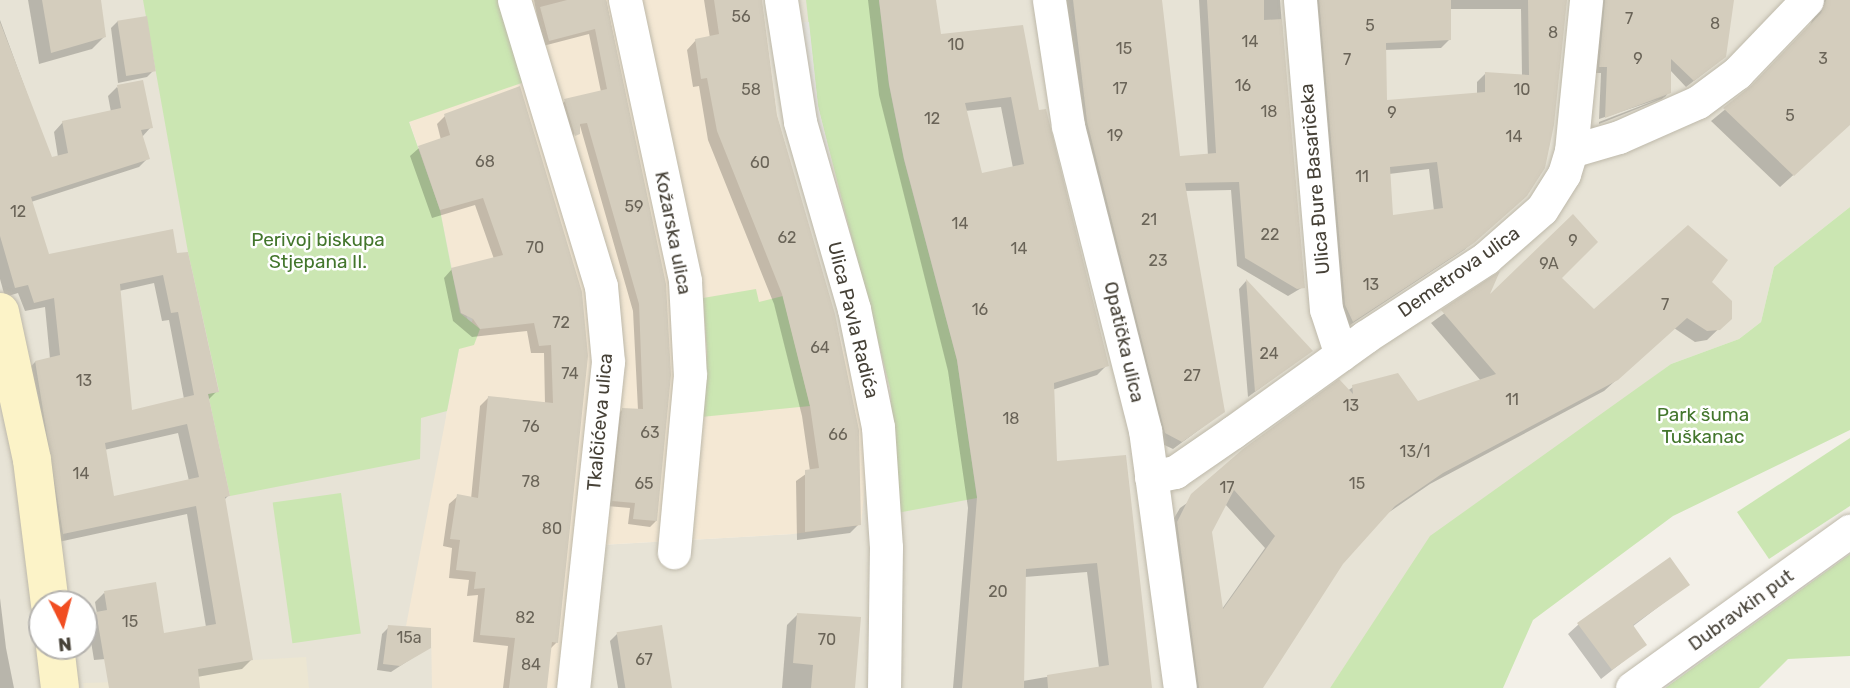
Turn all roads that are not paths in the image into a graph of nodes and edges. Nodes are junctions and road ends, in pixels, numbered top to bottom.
1 (514, 0) edge
2 (625, 0) edge
3 (781, 0) edge
4 (1049, 0) edge
5 (1300, 0) edge
6 (1586, 0) edge
7 (1807, 0) edge
8 (1571, 151) junction
9 (0, 312) edge
10 (1341, 355) junction
11 (1151, 477) junction
12 (1850, 531) edge
13 (674, 552) dead end
14 (48, 590) edge
15 (57, 660) edge
16 (60, 688) edge
17 (573, 688) edge
18 (884, 688) edge
19 (1180, 688) edge
20 (1632, 688) edge

1 - 17 street, Tkalčićeva ulica
2 - 13 street, Kožarska ulica
3 - 18 street, Ulica Pavla Radića
4 - 11 street, Opatička ulica
5 - 10 street, Ulica Đure Basaričeka
6 - 8 street, Demetrova ulica
7 - 8 street
8 - 10 street, Demetrova ulica
9 - 14 street
10 - 11 street, Demetrova ulica
11 - 19 street, Opatička ulica
12 - 20 street, Dubravkin put
15 - 16 street

